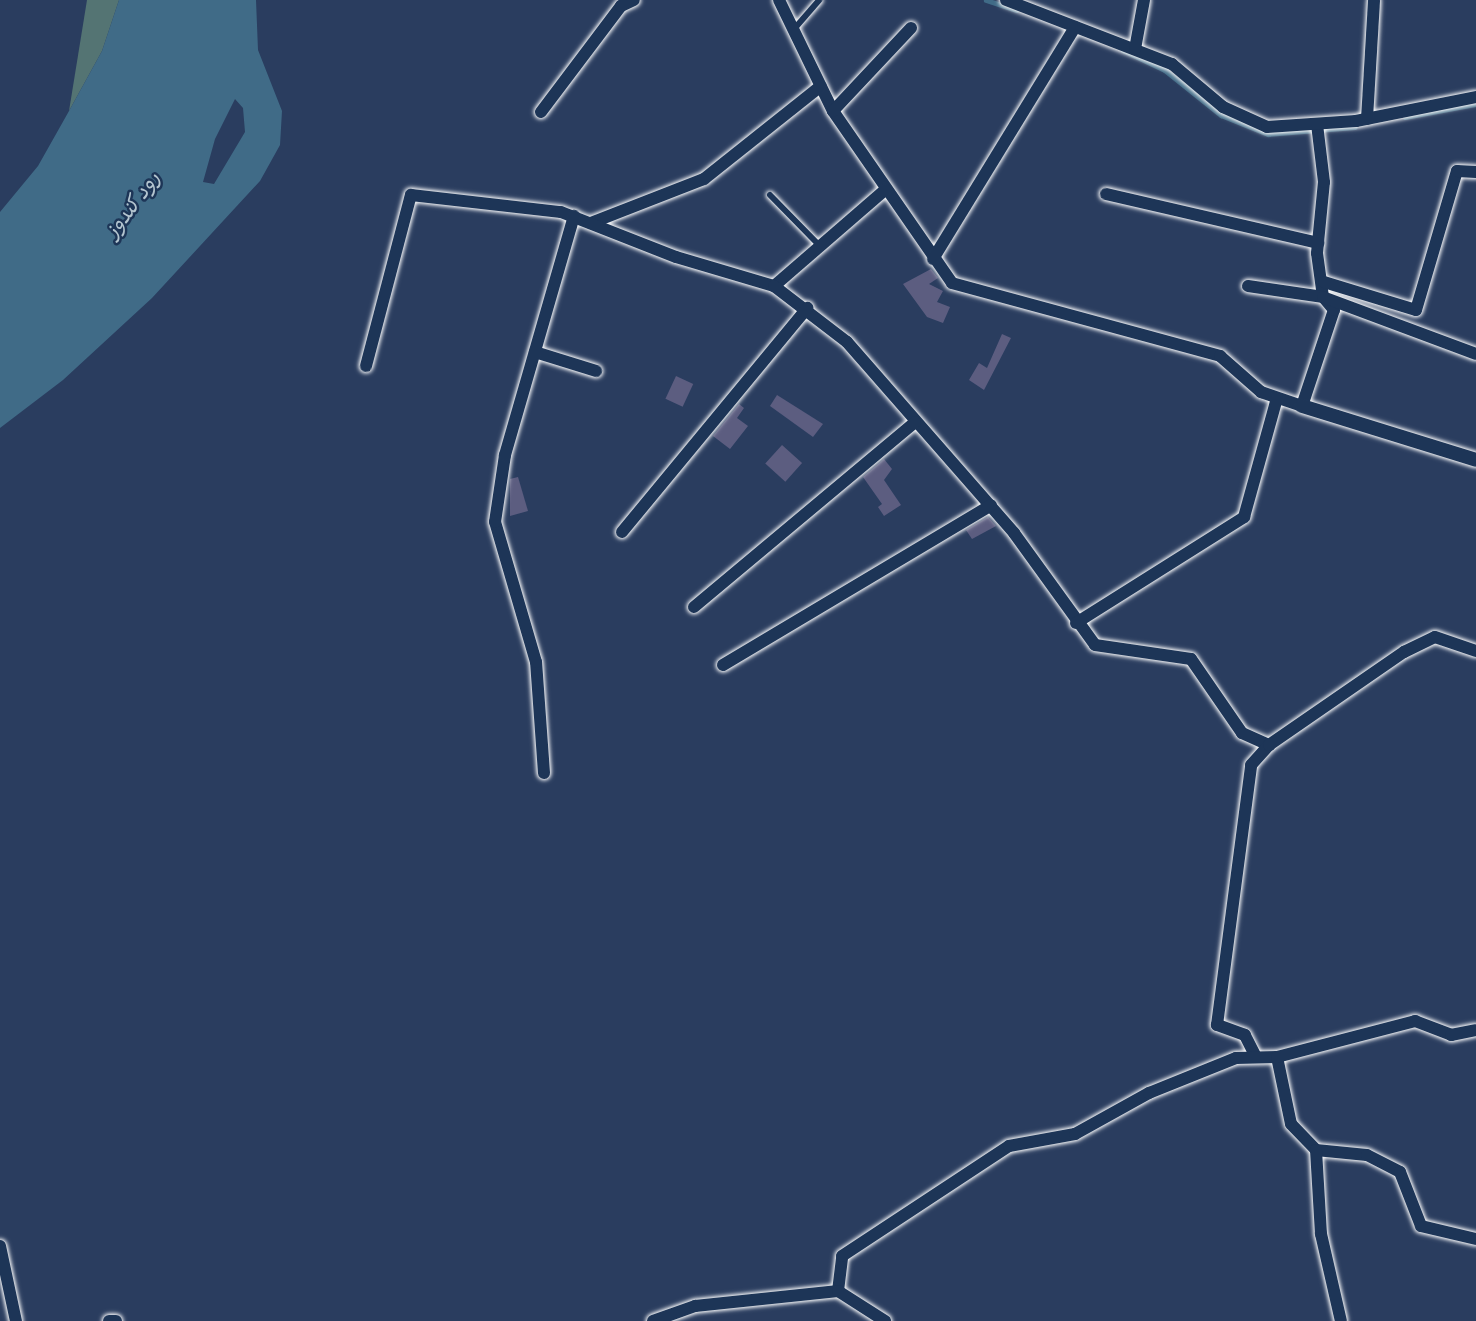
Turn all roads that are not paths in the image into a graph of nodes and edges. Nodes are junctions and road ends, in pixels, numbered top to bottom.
1 (634, 0) edge
2 (779, 0) edge
3 (819, 0) edge
4 (1006, 0) edge
5 (1144, 0) edge
6 (1374, 0) edge
7 (1033, 5) edge
8 (795, 28) junction
9 (911, 28) dead end
10 (1073, 32) junction
11 (1135, 49) junction
12 (821, 86) junction
13 (1476, 97) edge
14 (833, 111) junction
15 (541, 112) dead end
16 (1367, 119) junction
17 (1317, 126) junction
18 (1476, 172) edge
19 (886, 189) junction
20 (1105, 194) dead end
21 (771, 195) dead end
22 (573, 216) junction
23 (591, 223) junction
24 (1318, 243) junction
25 (820, 246) junction
26 (933, 259) junction
27 (1324, 282) junction
28 (774, 286) junction
29 (1248, 286) dead end
30 (1324, 297) junction
31 (807, 308) junction
32 (535, 352) junction
33 (1476, 354) edge
34 (366, 366) dead end
35 (596, 371) dead end
36 (1277, 397) junction
37 (1302, 407) junction
38 (915, 422) junction
39 (1476, 460) edge
40 (990, 505) junction
41 (622, 532) dead end
42 (694, 607) dead end
43 (1076, 623) junction
44 (1476, 651) edge
45 (723, 665) dead end
46 (1269, 745) junction
47 (544, 773) dead end
48 (1476, 1030) edge
49 (1256, 1057) junction
50 (1277, 1057) junction
51 (1316, 1150) junction
52 (1476, 1239) edge
53 (0, 1246) edge
54 (838, 1291) junction
55 (16, 1321) edge
56 (109, 1321) edge
57 (116, 1321) edge
58 (653, 1321) edge
59 (885, 1321) edge
60 (1341, 1321) edge

1 - 15 street
2 - 8 street
3 - 8 lane
4 - 7 street
5 - 11 street
6 - 16 street
7 - 10 street
8 - 12 street
9 - 14 street
10 - 11 street
10 - 26 street
11 - 17 street
12 - 14 street
12 - 23 street
13 - 16 street
14 - 19 street
16 - 17 street
17 - 24 street
18 - 27 street
19 - 25 street
19 - 26 street
20 - 24 street
21 - 25 lane
22 - 23 street
22 - 32 street
22 - 34 street
23 - 28 street
24 - 27 street
25 - 28 street
26 - 36 street
27 - 30 street
28 - 31 street
29 - 30 street
30 - 33 street
30 - 37 street
31 - 38 street
31 - 41 street
32 - 35 street
32 - 47 street
36 - 37 street
36 - 43 street
37 - 39 street
38 - 40 street
38 - 42 street
40 - 43 street
40 - 45 street
43 - 46 street
44 - 46 street
46 - 49 street
48 - 50 street
49 - 50 street
49 - 54 street
50 - 51 street
51 - 52 street
51 - 60 street
53 - 55 street
54 - 58 street
54 - 59 street
56 - 57 street

